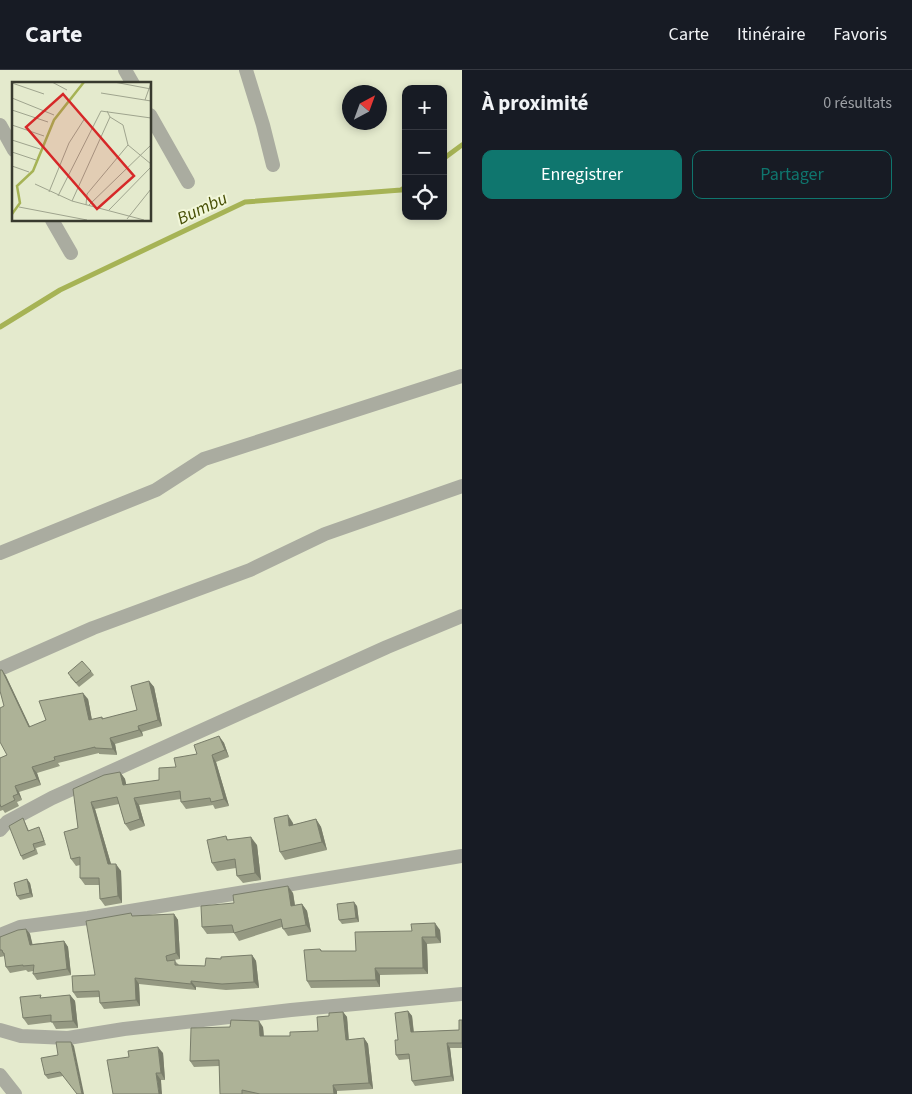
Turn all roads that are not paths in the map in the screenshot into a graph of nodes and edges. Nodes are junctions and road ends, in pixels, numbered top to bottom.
1 (125, 70) edge
2 (246, 70) edge
3 (131, 82) edge
4 (151, 117) edge
5 (0, 125) edge
6 (12, 146) edge
7 (273, 165) dead end
8 (188, 182) dead end
9 (53, 221) edge
10 (71, 253) dead end
11 (462, 376) edge
12 (462, 486) edge
13 (0, 553) edge
14 (462, 616) edge
15 (0, 669) edge
16 (0, 830) edge
17 (462, 856) edge
18 (0, 935) edge
19 (462, 994) edge
20 (0, 1030) edge
21 (0, 1075) edge
22 (15, 1094) edge

1 - 3 street
2 - 7 street
4 - 8 street
5 - 6 street
9 - 10 street
11 - 13 street
12 - 15 street
14 - 16 street
17 - 18 street
19 - 20 street
21 - 22 street

